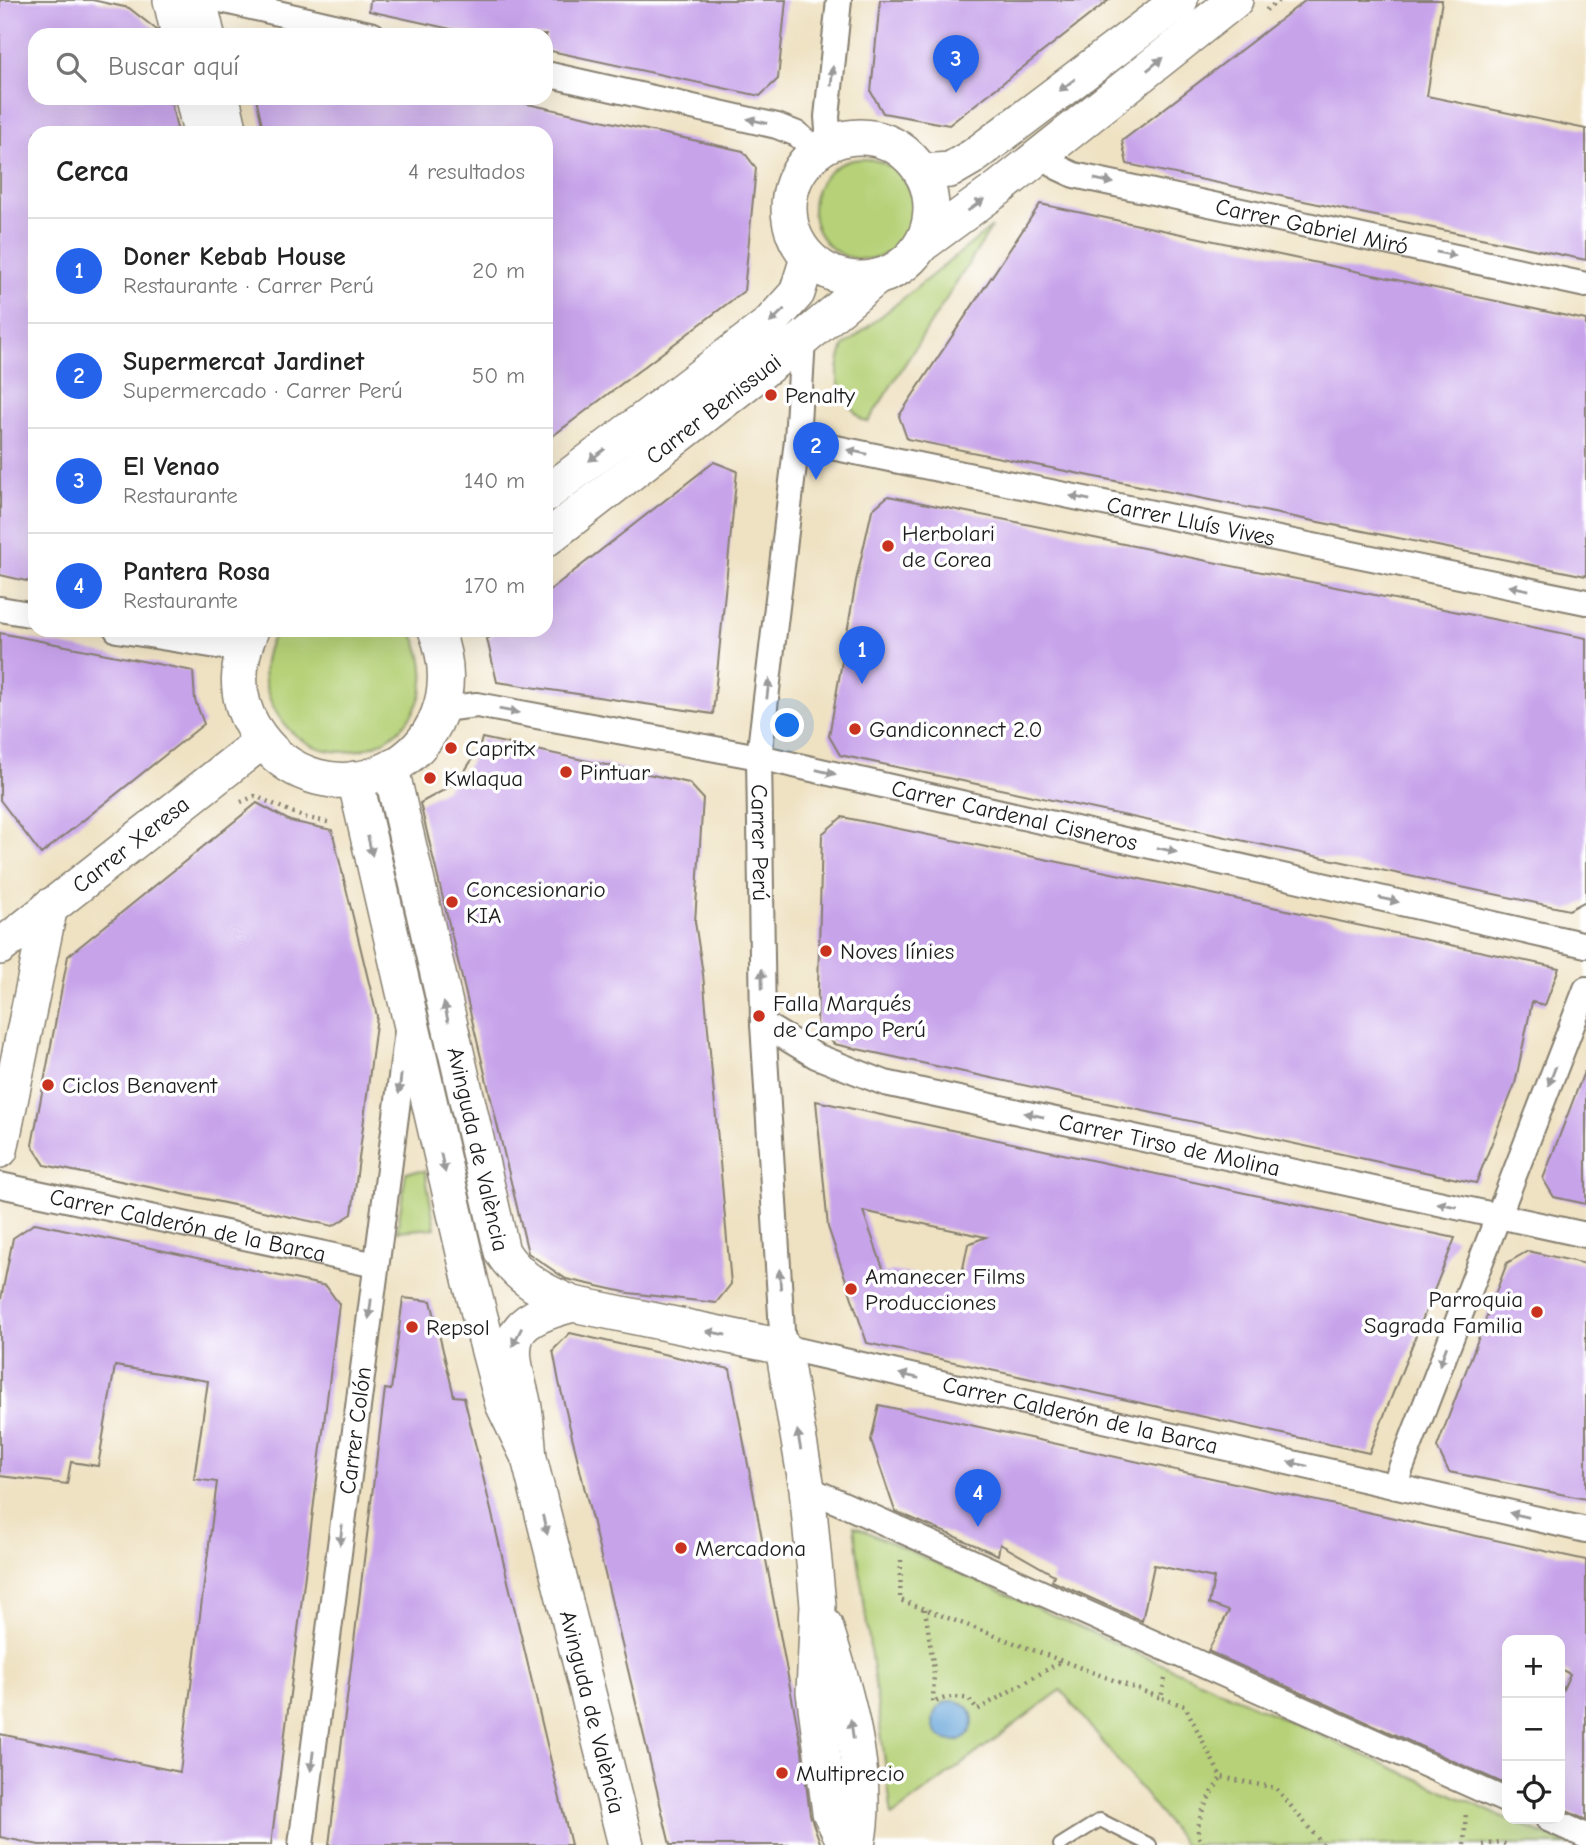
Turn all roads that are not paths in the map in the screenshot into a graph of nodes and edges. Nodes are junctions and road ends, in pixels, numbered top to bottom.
1 (171, 0) edge
2 (199, 0) edge
3 (220, 0) edge
4 (839, 0) edge
5 (1180, 0) edge
6 (1246, 8) edge
7 (177, 28) edge
8 (205, 28) edge
9 (342, 28) edge
10 (553, 76) edge
11 (195, 105) edge
12 (224, 105) edge
13 (199, 126) edge
14 (228, 126) edge
15 (823, 147) junction
16 (1043, 153) junction
17 (922, 172) junction
18 (921, 245) junction
19 (808, 258) junction
20 (877, 277) junction
21 (1586, 285) edge
22 (803, 339) junction
23 (797, 440) junction
24 (553, 489) edge
25 (553, 534) edge
26 (1586, 602) edge
27 (0, 609) edge
28 (28, 614) edge
29 (207, 637) edge
30 (439, 637) edge
31 (246, 640) edge
32 (442, 709) junction
33 (262, 741) junction
34 (760, 757) junction
35 (391, 769) junction
36 (355, 779) junction
37 (50, 906) junction
38 (1586, 945) edge
39 (0, 947) edge
40 (0, 970) edge
41 (1586, 989) edge
42 (27, 1014) junction
43 (409, 1016) junction
44 (763, 1024) junction
45 (0, 1150) edge
46 (0, 1185) edge
47 (1497, 1216) junction
48 (1586, 1235) edge
49 (376, 1265) junction
50 (573, 1304) junction
51 (783, 1347) junction
52 (529, 1458) junction
53 (1394, 1486) junction
54 (807, 1488) junction
55 (1586, 1530) edge
56 (818, 1605) junction
57 (1502, 1799) edge
58 (1559, 1824) edge
59 (1586, 1836) edge
60 (301, 1845) edge
61 (625, 1845) edge
62 (846, 1845) edge
63 (857, 1845) edge
64 (1060, 1845) edge
65 (1150, 1845) edge

1 - 7 street
2 - 8 street
3 - 9 street
15 -> 4 street
5 -> 17 street
16 -> 6 street
15 -> 10 street
11 - 13 street
12 - 14 street
15 - 17 street
15 - 19 street
18 -> 16 street
16 -> 21 street, Carrer Gabriel Miró
17 - 18 street
18 - 20 street
19 - 20 street
19 -> 24 street, Carrer Benissuai
20 - 22 street, Carrer Benissuai
22 - 23 street, Carrer Perú
22 - 25 street, Carrer Benissuai
26 -> 23 street, Carrer Lluís Vives
34 -> 23 street, Carrer Perú
27 - 28 street
29 - 31 street
30 - 32 street
31 - 33 street
32 -> 34 street, Carrer Cardenal Cisneros
32 - 35 street
33 - 36 street
33 - 37 street, Carrer Xeresa
34 -> 38 street, Carrer Cardenal Cisneros
44 -> 34 street, Carrer Perú
35 - 36 street
50 -> 35 street, Avinguda de València
36 -> 43 street, Avinguda de València
37 - 39 street, Carrer Xeresa
37 - 42 street
40 - 42 street
41 -> 47 street
42 - 45 street
43 -> 49 street, Carrer Colón
43 -> 52 street, Avinguda de València
47 -> 44 street, Carrer Tirso de Molina
51 -> 44 street, Carrer Perú
46 - 49 street, Carrer Calderón de la Barca
47 - 48 street, Carrer Tirso de Molina
47 -> 53 street
49 -> 60 street, Carrer Colón
51 -> 50 street, Carrer Calderón de la Barca
50 -> 52 street, Avinguda de València
53 -> 51 street, Carrer Calderón de la Barca
54 -> 51 street
52 -> 61 street, Avinguda de València
55 -> 53 street, Carrer Calderón de la Barca
54 - 56 street
54 - 57 street
56 - 62 street
63 -> 56 street
58 - 59 street
64 - 65 lane

